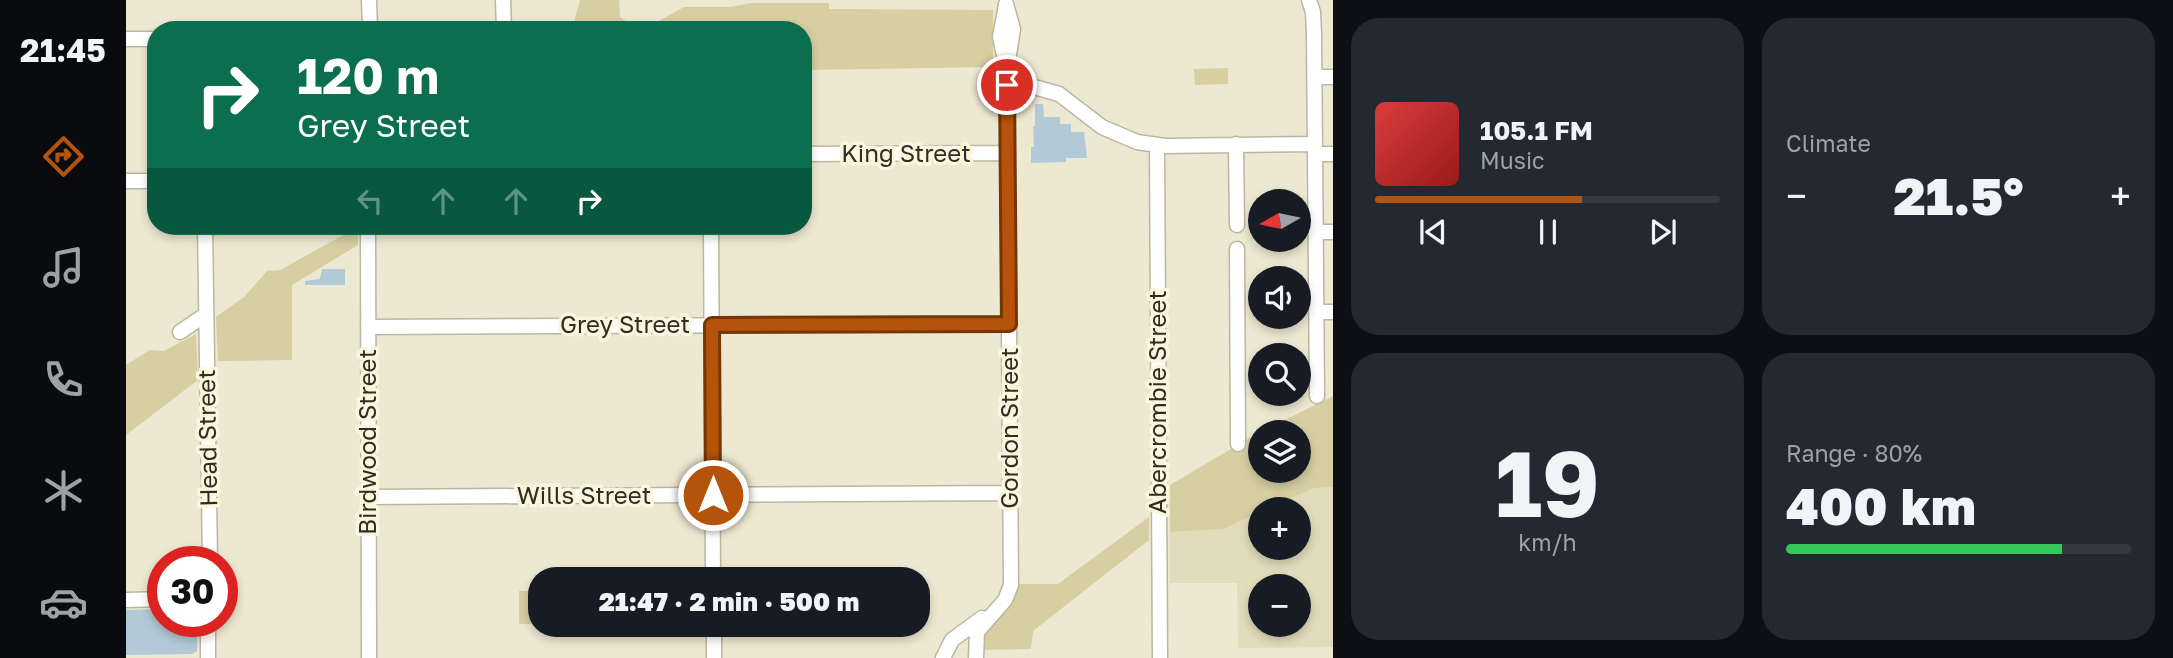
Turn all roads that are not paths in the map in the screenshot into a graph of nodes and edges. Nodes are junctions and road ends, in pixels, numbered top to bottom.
1 (369, 0) edge
2 (503, 0) edge
3 (1309, 0) edge
4 (1006, 2) edge
5 (370, 21) edge
6 (504, 21) edge
7 (147, 39) edge
8 (126, 40) edge
9 (1315, 77) junction
10 (1333, 77) edge
11 (1007, 85) junction
12 (1236, 144) junction
13 (1157, 145) junction
14 (1315, 149) junction
15 (1008, 153) junction
16 (812, 154) edge
17 (1333, 154) edge
18 (126, 181) edge
19 (147, 181) edge
20 (1237, 225) dead end
21 (1316, 232) junction
22 (1333, 232) edge
23 (205, 235) edge
24 (368, 235) edge
25 (712, 235) edge
26 (1237, 249) dead end
27 (1316, 312) junction
28 (1333, 312) edge
29 (205, 314) junction
30 (1009, 324) junction
31 (712, 325) junction
32 (368, 327) junction
33 (180, 332) dead end
34 (1317, 396) dead end
35 (1238, 444) dead end
36 (1010, 493) junction
37 (713, 495) junction
38 (368, 497) junction
39 (210, 546) edge
40 (713, 567) edge
41 (126, 600) edge
42 (147, 600) edge
43 (990, 614) junction
44 (208, 637) edge
45 (714, 637) edge
46 (208, 658) edge
47 (369, 658) edge
48 (714, 658) edge
49 (943, 658) edge
50 (976, 658) edge
51 (1160, 658) edge

1 - 5 street
2 - 6 street
3 - 9 street
4 - 11 street, Gordon Street
7 - 8 street
9 - 10 street
9 - 14 street
11 - 13 street
11 - 15 street, Gordon Street
12 - 13 street
12 - 14 street
12 - 20 street
13 - 51 street, Abercrombie Street
14 - 17 street
14 - 21 street
15 - 16 street, King Street
15 - 30 street, Gordon Street
18 - 19 street
21 - 22 street
21 - 27 street
23 - 29 street, Head Street
24 - 32 street, Birdwood Street
25 - 31 street
26 - 35 street
27 - 28 street
27 - 34 street
29 - 33 street
29 - 39 street, Head Street
30 - 31 street, Grey Street
30 - 36 street, Gordon Street
31 - 32 street, Grey Street
31 - 37 street
32 - 38 street, Birdwood Street
36 - 37 street, Wills Street
36 - 43 street, Gordon Street
37 - 38 street, Wills Street
37 - 40 street
38 - 47 street, Birdwood Street
41 - 42 street
43 - 49 street, Gordon Street
43 - 50 street, Gordon Street
44 - 46 street
45 - 48 street

